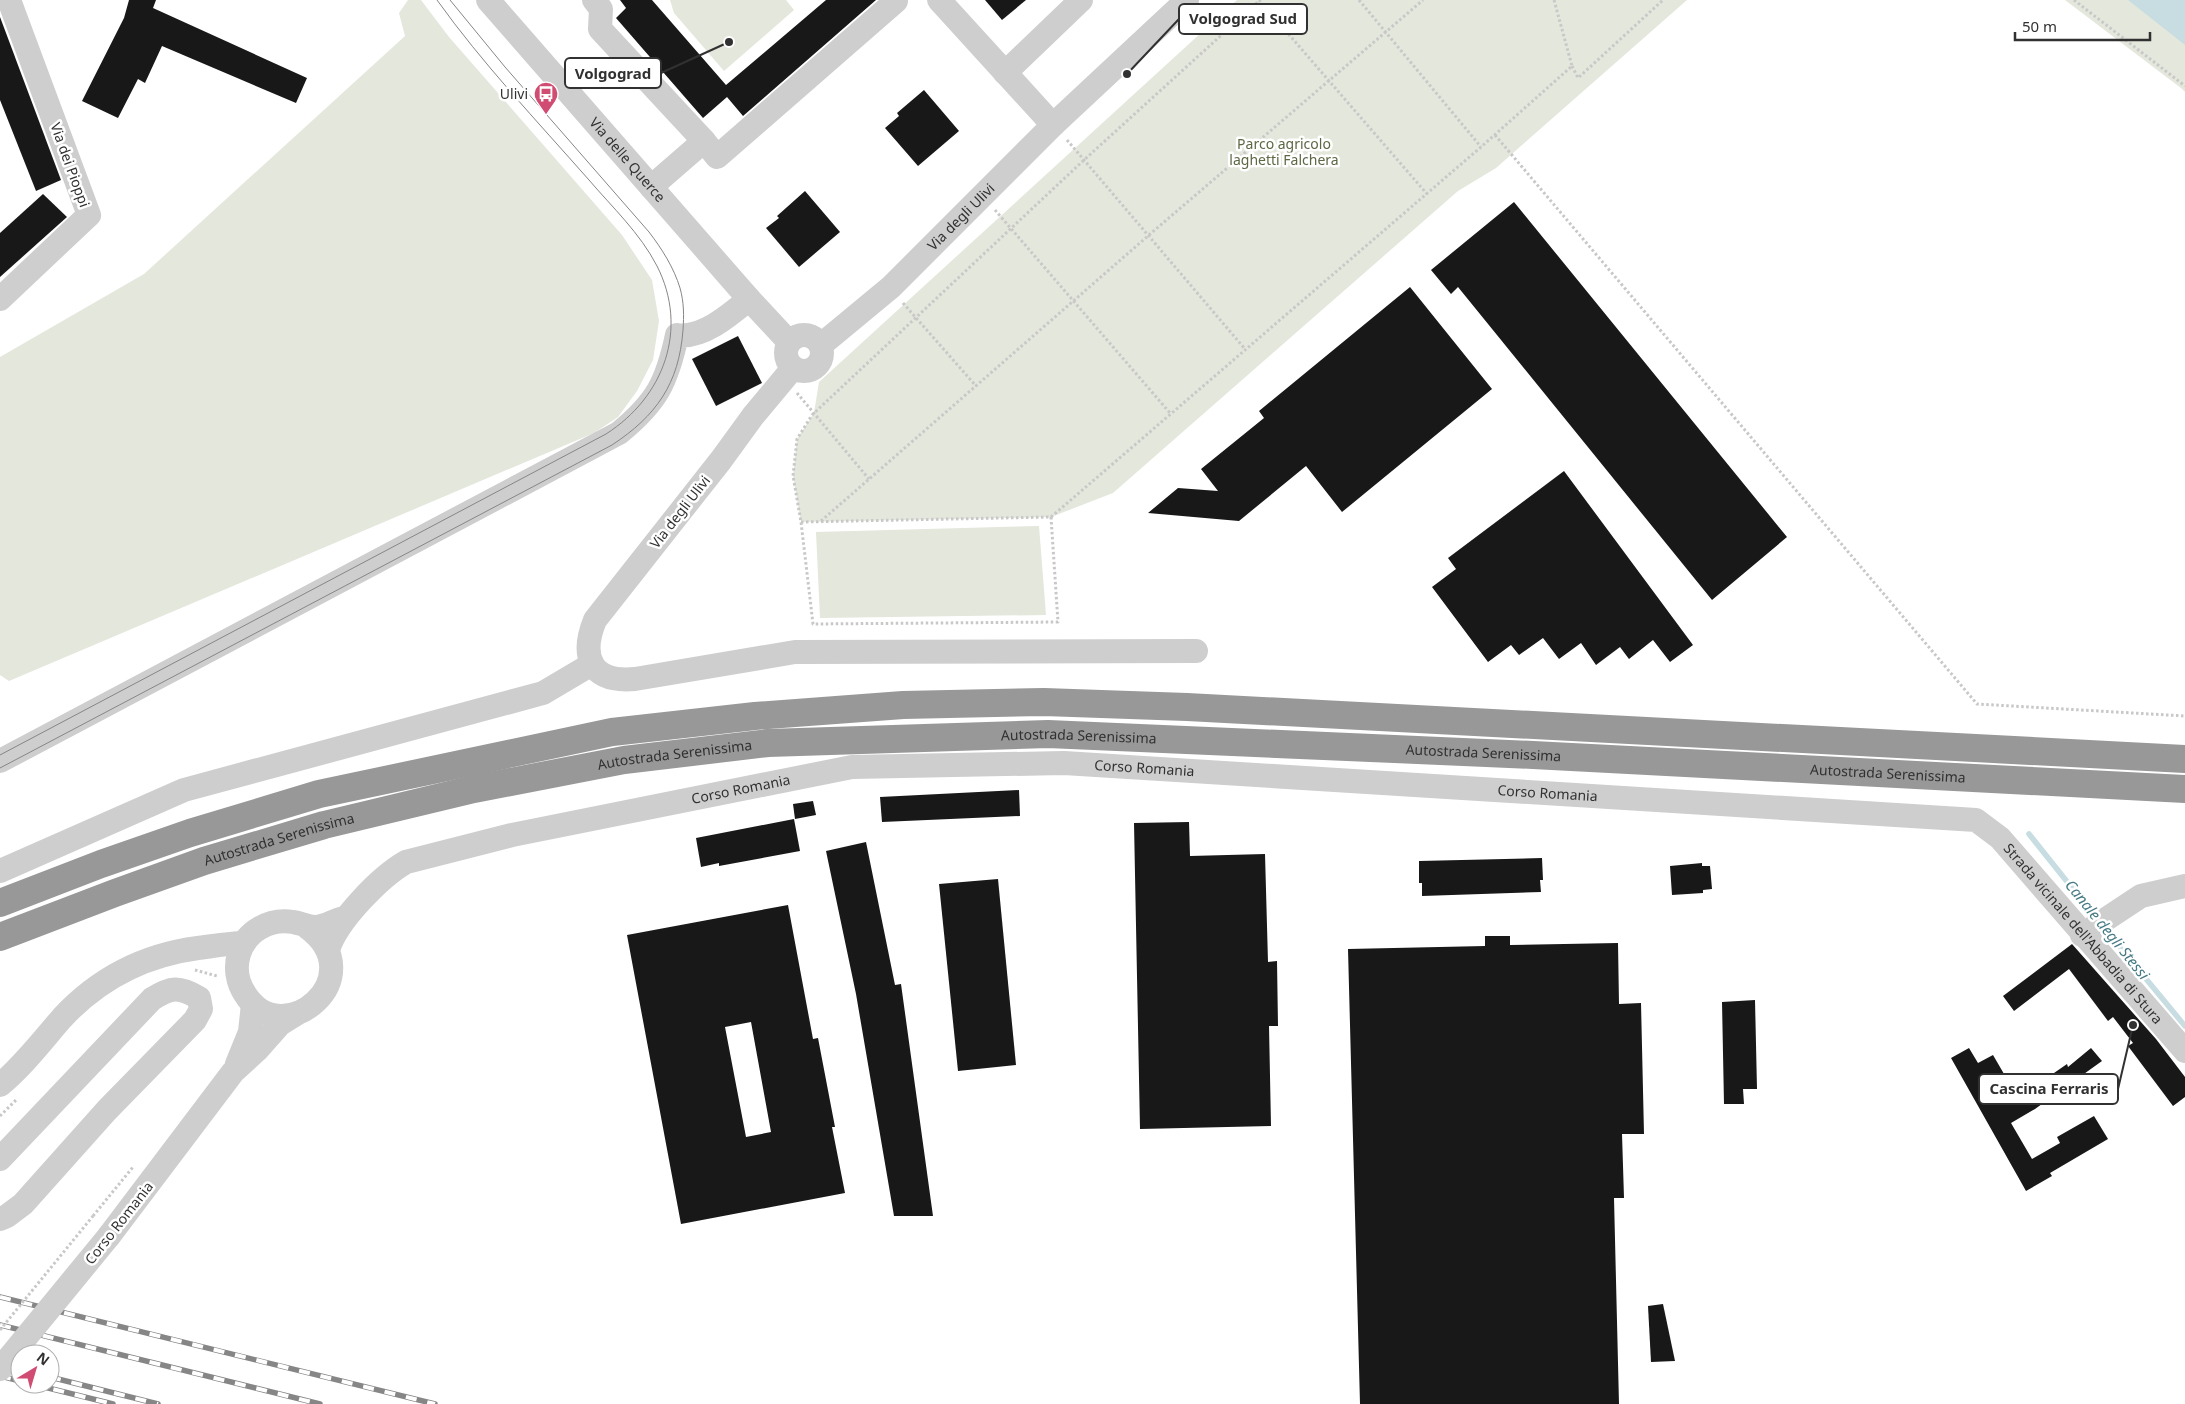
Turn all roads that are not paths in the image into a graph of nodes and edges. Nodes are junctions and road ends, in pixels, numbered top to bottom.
1 (10, 0) edge
2 (488, 0) edge
3 (594, 0) edge
4 (896, 0) edge
5 (939, 0) edge
6 (1081, 0) edge
7 (1187, 0) edge
8 (1005, 72) junction
9 (1054, 125) junction
10 (704, 141) junction
11 (651, 187) junction
12 (0, 299) edge
13 (749, 300) junction
14 (767, 320) junction
15 (840, 329) junction
16 (790, 342) junction
17 (821, 345) junction
18 (789, 373) junction
19 (1196, 651) dead end
20 (592, 664) junction
21 (2185, 759) edge
22 (0, 761) edge
23 (2185, 789) edge
24 (1976, 820) joint
25 (0, 871) edge
26 (2185, 886) edge
27 (0, 903) edge
28 (344, 918) junction
29 (307, 927) junction
30 (2082, 935) junction
31 (0, 937) edge
32 (244, 943) junction
33 (179, 950) junction
34 (328, 950) junction
35 (238, 976) junction
36 (253, 1004) junction
37 (296, 1014) junction
38 (2185, 1052) edge
39 (233, 1072) junction
40 (0, 1086) edge
41 (0, 1159) edge
42 (0, 1219) edge
43 (0, 1369) edge

1 - 12 street, Via dei Pioppi
2 - 11 street, Via delle Querce
3 - 10 street
4 - 10 street
5 - 8 street
6 - 8 street
7 - 9 street, Via degli Ulivi
8 - 9 street
9 - 15 street, Via degli Ulivi
10 - 11 street
11 - 13 street, Via delle Querce
13 - 14 street, Via delle Querce
13 - 22 street
14 - 15 street
14 - 16 street, Via delle Querce
15 - 17 street, Via degli Ulivi
16 - 17 street
16 - 18 street
17 - 18 street
18 - 20 street, Via degli Ulivi
19 - 20 street
20 - 25 street
21 - 27 highway, Autostrada Serenissima
23 - 31 highway, Autostrada Serenissima
24 - 28 street, Corso Romania
24 - 30 street, Strada vicinale dell'Abbadia di Stura
26 - 30 street
28 - 29 street, Corso Romania
28 - 34 street, Corso Romania
29 - 32 street
29 - 34 street
30 - 38 street, Strada vicinale dell'Abbadia di Stura
32 - 33 street
32 - 35 street
33 - 35 street
33 - 40 street
34 - 37 street
35 - 36 street
36 - 37 street
36 - 39 street, Corso Romania
37 - 39 street, Corso Romania
39 - 43 street, Corso Romania, bridge
41 - 42 street

